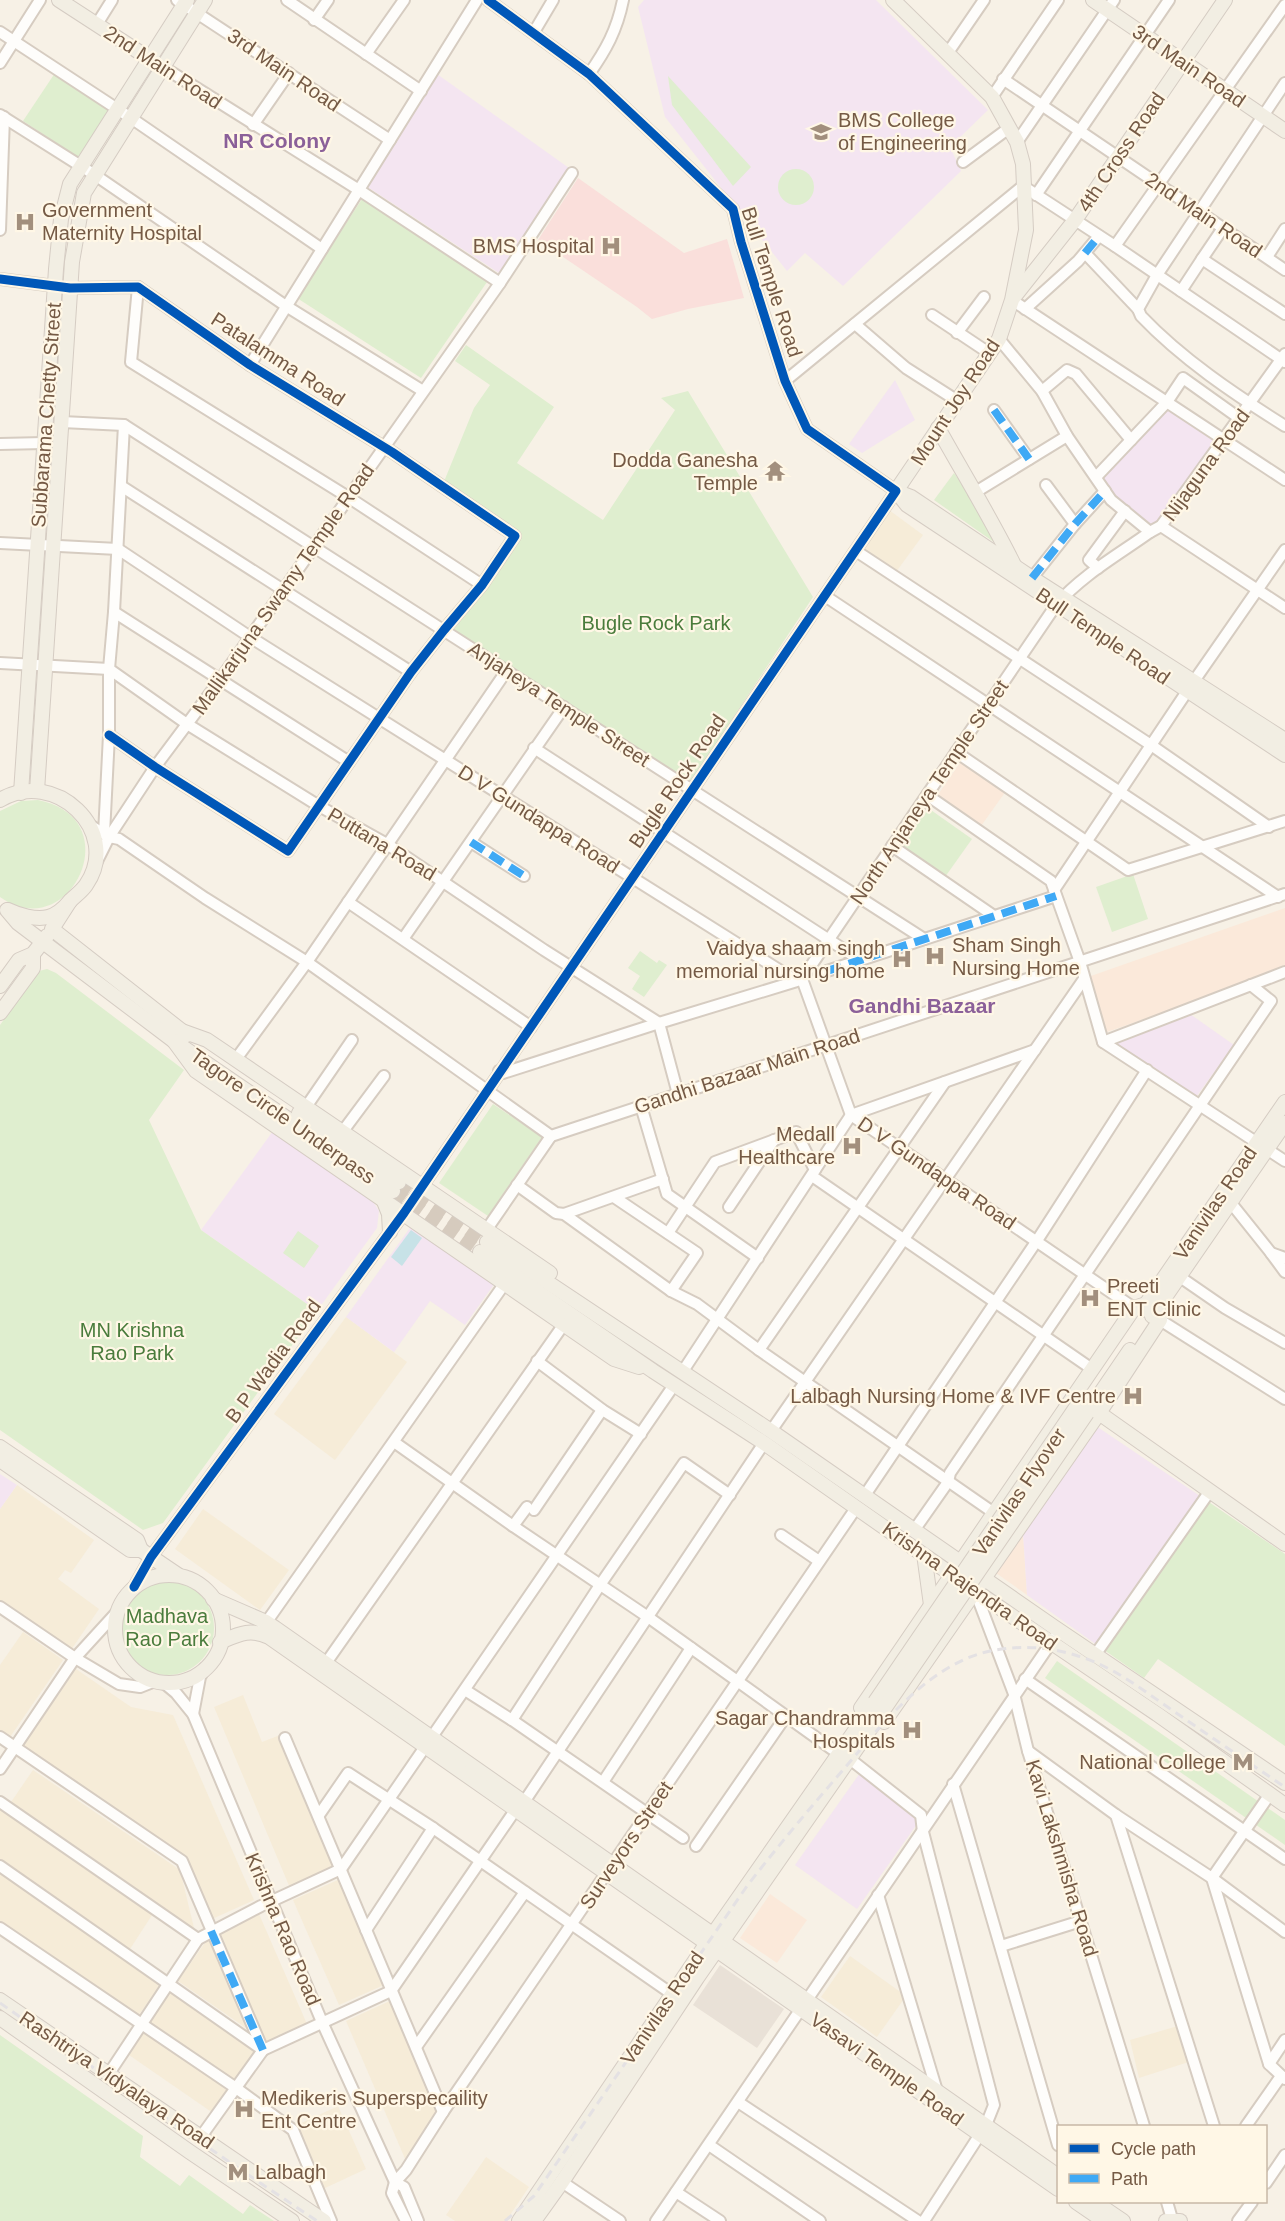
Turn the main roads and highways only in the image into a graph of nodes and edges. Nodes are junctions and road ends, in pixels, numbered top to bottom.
1 (59, 0) edge
2 (206, 0) edge
3 (893, 0) edge
4 (1093, 0) edge
5 (1224, 0) edge
6 (183, 2) edge
7 (908, 5) edge
8 (1111, 5) edge
9 (150, 59) junction
10 (1183, 61) junction
11 (163, 68) junction
12 (1285, 131) edge
13 (1012, 300) junction
14 (938, 428) junction
15 (896, 492) junction
16 (1014, 565) junction
17 (1060, 601) junction
18 (1190, 686) junction
19 (1285, 740) edge
20 (1285, 755) edge
21 (37, 791) junction
22 (21, 793) junction
23 (0, 800) edge
24 (70, 901) junction
25 (3, 909) edge
26 (52, 929) junction
27 (42, 942) junction
28 (33, 954) junction
29 (0, 986) edge
30 (0, 1013) edge
31 (178, 1036) junction
32 (1285, 1102) edge
33 (1285, 1123) edge
34 (1262, 1146) junction
35 (391, 1191) junction
36 (390, 1232) road end
37 (485, 1241) junction
38 (1149, 1310) junction
39 (653, 1371) junction
40 (1088, 1411) junction
41 (0, 1447) edge
42 (0, 1460) edge
43 (1285, 1544) edge
44 (146, 1554) junction
45 (924, 1554) junction
46 (961, 1561) junction
47 (951, 1574) junction
48 (179, 1576) junction
49 (984, 1579) junction
50 (975, 1591) junction
51 (213, 1599) junction
52 (931, 1605) junction
53 (263, 1627) junction
54 (1055, 1637) junction
55 (220, 1642) junction
56 (430, 1742) junction
57 (1285, 1783) edge
58 (815, 1798) junction
59 (1285, 1805) edge
60 (714, 1942) junction
61 (0, 2000) edge
62 (0, 2018) edge
63 (883, 2060) junction
64 (983, 2130) junction
65 (1057, 2175) edge
66 (1057, 2187) edge
67 (1078, 2203) edge
68 (1096, 2203) edge
69 (292, 2221) edge
70 (324, 2221) edge
71 (519, 2221) edge
72 (534, 2221) edge
73 (1104, 2221) edge
74 (1123, 2221) edge

1 - 9 main road, 2nd Main Road
2 - 11 main road, Subbarama Chetty Street
3 - 7 main road, Mount Joy Road
4 - 8 main road, 3rd Main Road
5 - 10 main road, 4th Cross Road
6 - 9 main road, Subbarama Chetty Street
7 - 13 main road, Mount Joy Road
8 - 10 main road, 3rd Main Road
9 - 11 main road, 2nd Main Road
9 - 22 main road, Subbarama Chetty Street
10 - 12 main road, 3rd Main Road
10 - 13 main road, 4th Cross Road
11 - 21 main road, Subbarama Chetty Street
13 - 14 main road, Mount Joy Road
14 - 15 main road, Mount Joy Road
14 - 16 main road
15 - 16 main road, Bull Temple Road
15 - 17 main road, Bull Temple Road
16 - 17 main road, Bull Temple Road
17 - 18 main road, Bull Temple Road
18 - 19 main road, Bull Temple Road
18 - 20 main road, Bull Temple Road
21 - 22 main road
21 - 24 main road
22 - 23 main road
24 - 25 main road
24 - 26 main road
25 - 27 main road
26 - 27 main road
26 - 31 main road
27 - 28 main road
27 - 31 main road
28 - 29 main road
28 - 30 main road
31 - 35 main road, Tagore Circle Underpass
31 - 35 main road
31 - 37 main road
32 - 34 main road, Vanivilas Road
33 - 34 main road, Vanivilas Road
34 - 38 main road, Vanivilas Road
34 - 38 main road, Vanivilas Road
35 - 36 main road
35 - 39 main road
37 - 39 main road
37 - 46 main road, Krishna Rajendra Road
38 - 40 main road, Vanivilas Flyover
38 - 46 main road
39 - 45 main road, Krishna Rajendra Road
40 - 43 main road
40 - 49 main road
40 - 58 main road, Vanivilas Flyover, bridge
41 - 44 main road
42 - 44 main road
44 - 48 main road
45 - 47 main road, Krishna Rajendra Road
45 - 52 main road
46 - 47 main road
46 - 49 main road, Krishna Rajendra Road
47 - 50 main road, Krishna Rajendra Road
47 - 52 main road
48 - 51 main road
48 - 55 main road
49 - 50 main road
49 - 54 main road, Krishna Rajendra Road
50 - 54 main road, Krishna Rajendra Road
50 - 58 main road
51 - 53 main road
51 - 55 main road
52 - 58 main road
53 - 55 main road
53 - 56 main road
53 - 56 main road
54 - 57 main road
54 - 59 main road, Krishna Rajendra Road
56 - 60 main road, Vasavi Temple Road
58 - 60 main road, Vanivilas Road
60 - 63 main road, Vasavi Temple Road
60 - 71 main road, Vanivilas Road
60 - 72 main road, Vanivilas Road
61 - 70 main road, Rashtriya Vidyalaya Road
62 - 69 main road, Rashtriya Vidyalaya Road
63 - 64 main road, Vasavi Temple Road
63 - 64 main road, Vasavi Temple Road
64 - 65 main road, Vasavi Temple Road
64 - 66 main road, Vasavi Temple Road
67 - 73 main road
68 - 74 main road

